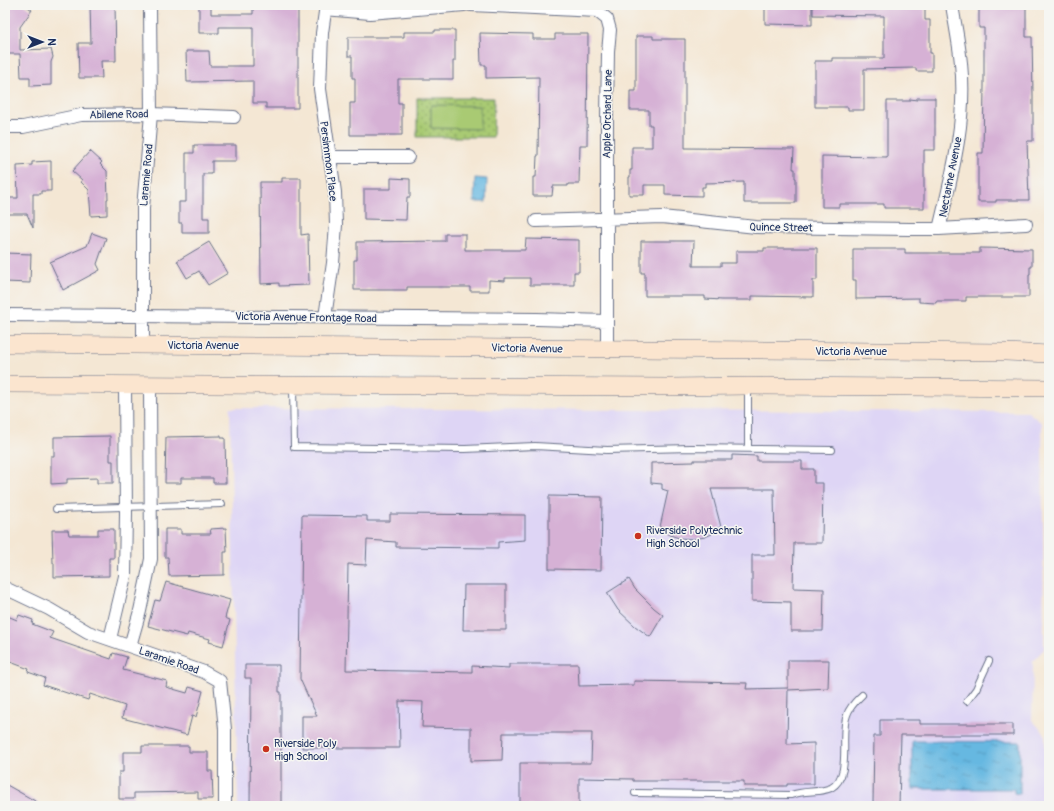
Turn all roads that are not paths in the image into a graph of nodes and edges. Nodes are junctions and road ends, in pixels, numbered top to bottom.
1 (150, 5) edge
2 (464, 5) edge
3 (471, 5) edge
4 (952, 5) edge
5 (326, 7) edge
6 (152, 114) junction
7 (234, 117) dead end
8 (5, 127) edge
9 (330, 157) junction
10 (408, 157) dead end
11 (606, 219) junction
12 (536, 221) dead end
13 (1026, 224) dead end
14 (939, 229) junction
15 (5, 315) edge
16 (144, 316) junction
17 (325, 318) junction
18 (606, 320) junction
19 (5, 344) edge
20 (143, 345) junction
21 (607, 349) junction
22 (1049, 354) edge
23 (5, 384) edge
24 (125, 386) junction
25 (150, 386) junction
26 (293, 386) junction
27 (748, 386) junction
28 (1049, 388) edge
29 (748, 448) junction
30 (832, 450) dead end
31 (222, 504) dead end
32 (151, 506) junction
33 (126, 507) junction
34 (56, 509) dead end
35 (5, 588) edge
36 (110, 639) junction
37 (130, 646) junction
38 (989, 661) dead end
39 (862, 695) dead end
40 (966, 701) dead end
41 (635, 793) dead end
42 (225, 806) edge

1 - 6 street, Laramie Road
2 - 5 street
3 - 11 street, Apple Orchard Lane
4 - 14 street, Nectarine Avenue
5 - 9 street, Persimmon Place
6 - 7 street, Abilene Road
6 - 8 street, Abilene Road
6 - 16 street, Laramie Road
9 - 10 street
9 - 17 street, Persimmon Place
11 - 12 street, Quince Street
11 - 14 street, Quince Street
11 - 18 street, Apple Orchard Lane
13 - 14 street, Quince Street
15 - 16 street, Victoria Avenue Frontage Road
16 - 17 street, Victoria Avenue Frontage Road
16 - 20 street, Laramie Road
17 - 18 street, Victoria Avenue Frontage Road
18 - 21 street, Apple Orchard Lane
19 - 20 main road, Victoria Avenue
20 - 21 main road, Victoria Avenue
21 - 22 main road, Victoria Avenue
23 - 24 main road
24 - 25 main road
24 - 33 street
25 - 26 main road
25 - 32 street
26 - 27 main road
26 - 29 lane
27 - 28 main road
27 - 29 lane
29 - 30 lane
31 - 32 lane
32 - 33 lane
32 - 37 street
33 - 34 lane
33 - 36 street
35 - 36 street, Laramie Road
36 - 37 street, Laramie Road
37 - 42 street, Laramie Road
38 - 40 lane
39 - 41 lane

